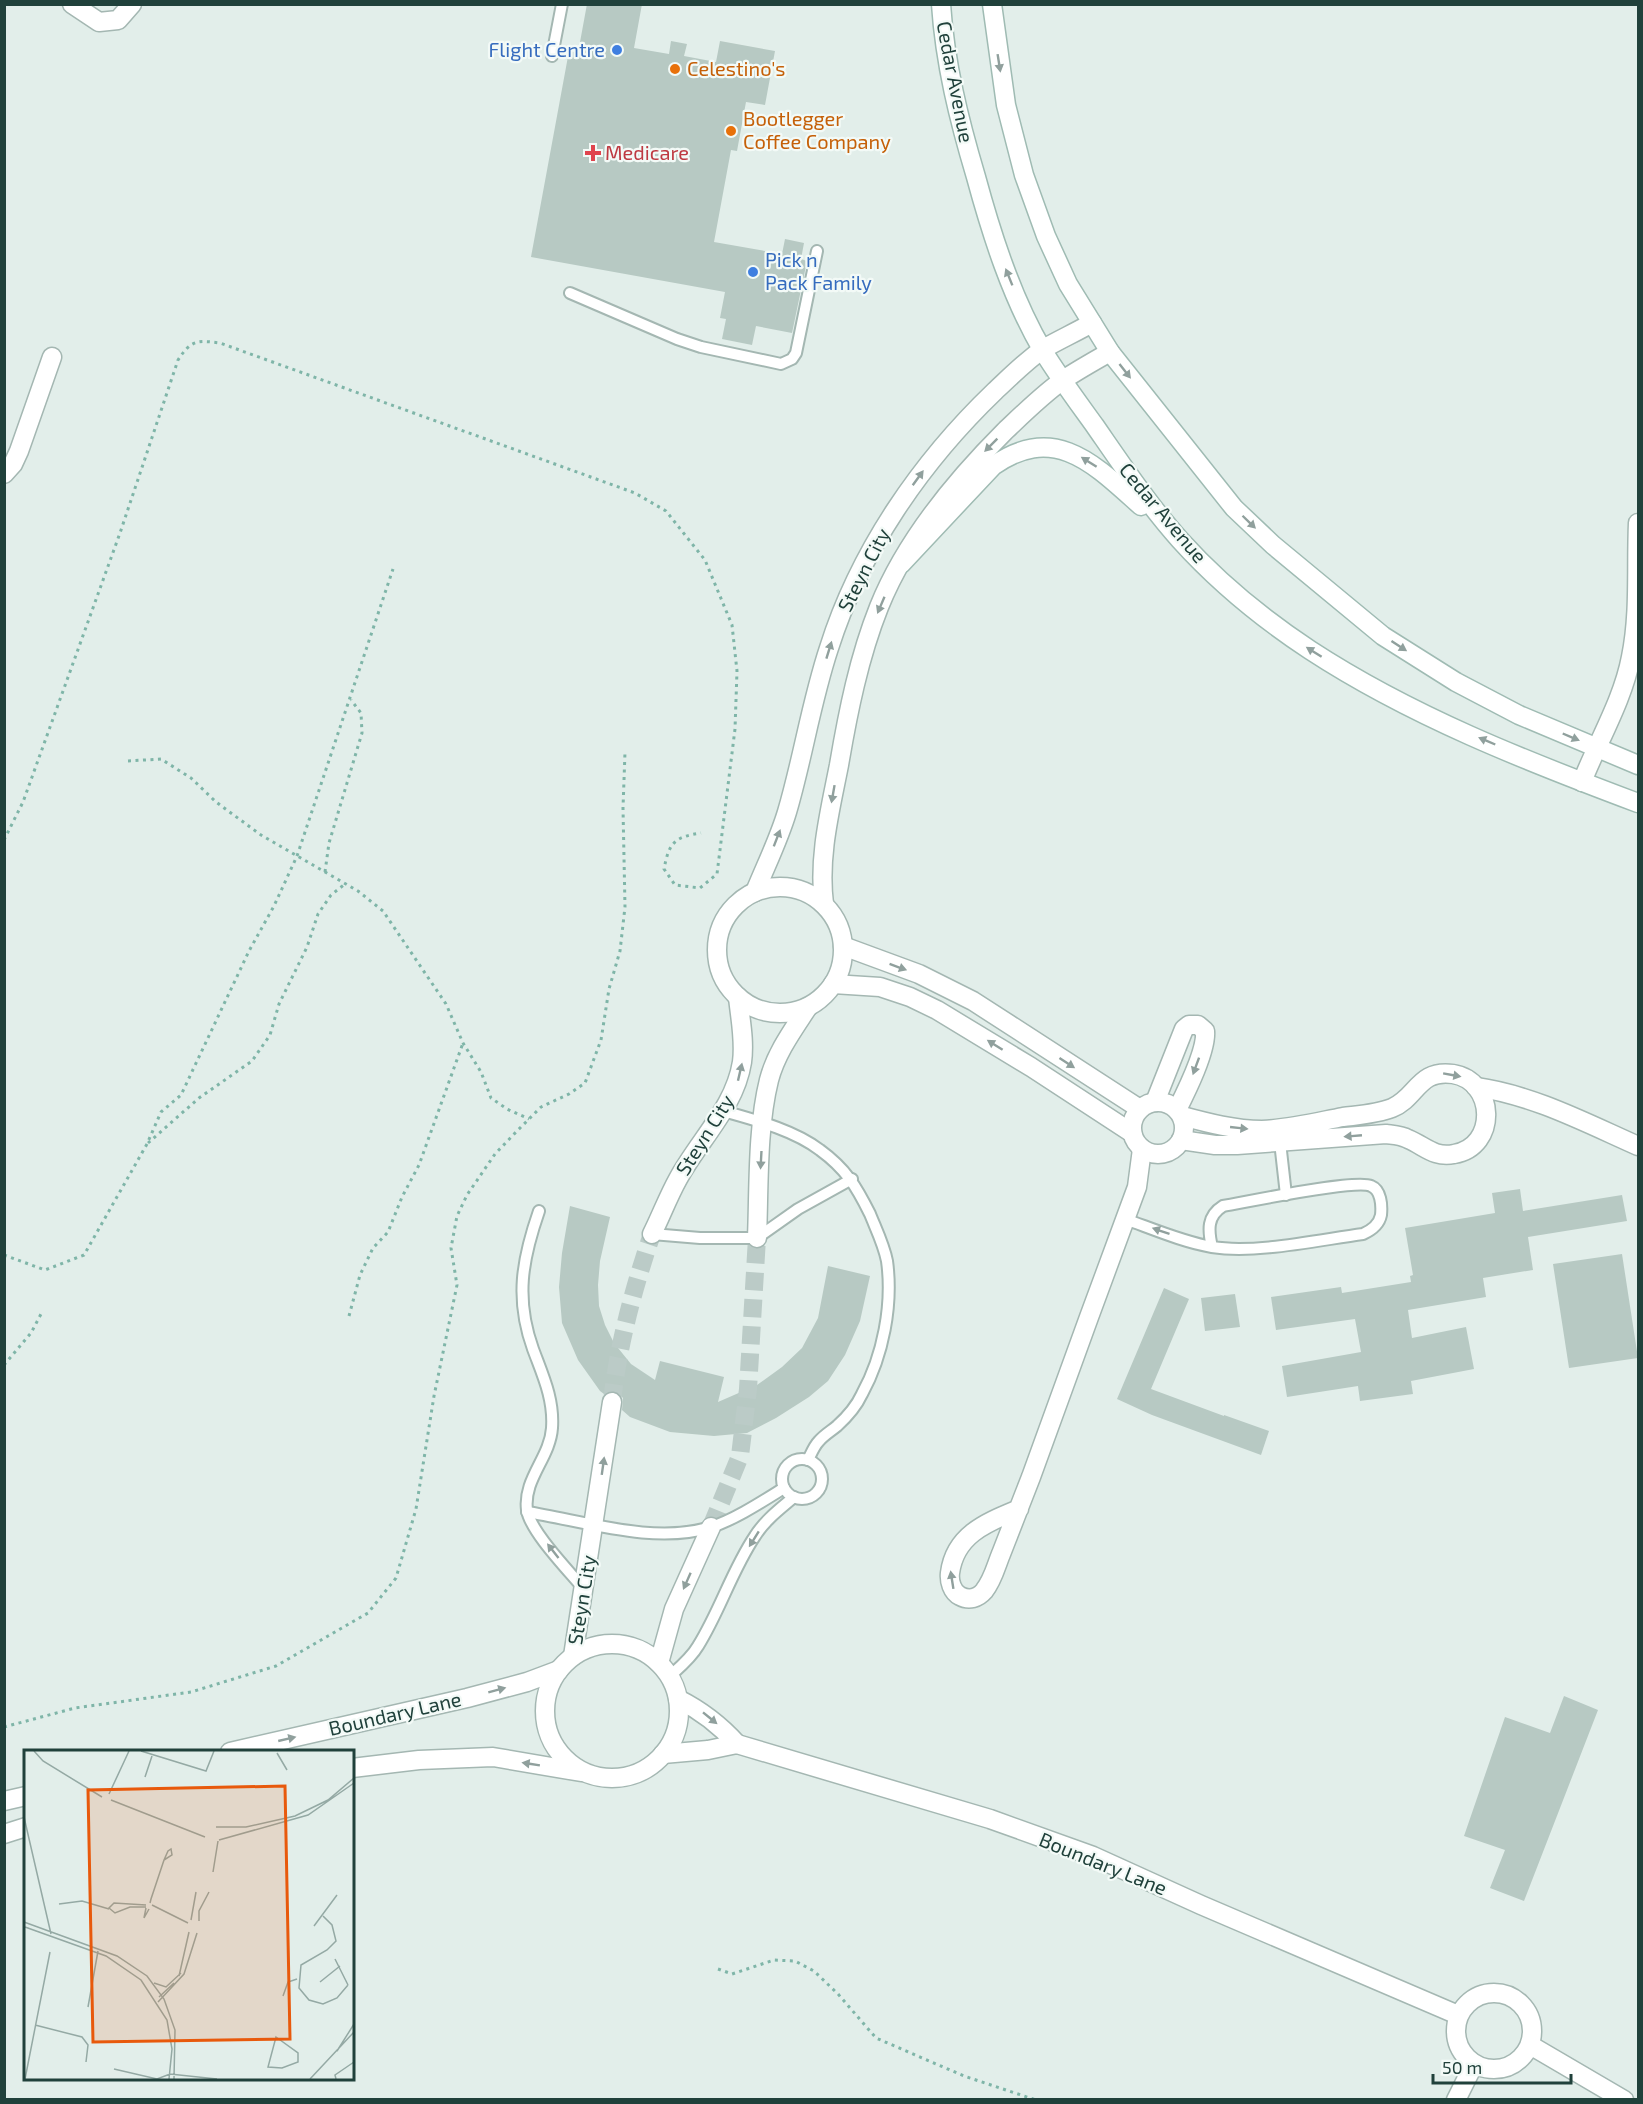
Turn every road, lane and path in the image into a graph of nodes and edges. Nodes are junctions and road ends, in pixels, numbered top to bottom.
1 (72, 4) edge
2 (132, 4) edge
3 (562, 4) edge
4 (941, 4) edge
5 (992, 4) edge
6 (552, 56) dead end
7 (817, 251) dead end
8 (570, 293) dead end
9 (1092, 323) junction
10 (1042, 350) junction
11 (1110, 352) junction
12 (52, 357) dead end
13 (1062, 381) junction
14 (4, 474) edge
15 (1638, 523) edge
16 (1181, 541) junction
17 (900, 564) junction
18 (393, 569) dead end
19 (350, 699) junction
20 (1596, 747) junction
21 (625, 752) dead end
22 (128, 761) dead end
23 (1638, 765) edge
24 (1582, 782) junction
25 (1638, 803) edge
26 (701, 833) dead end
27 (4, 840) edge
28 (297, 856) junction
29 (325, 872) junction
30 (345, 884) junction
31 (754, 892) junction
32 (824, 904) junction
33 (843, 946) junction
34 (833, 984) junction
35 (738, 997) junction
36 (808, 1006) junction
37 (464, 1042) junction
38 (1476, 1087) junction
39 (1147, 1105) junction
40 (1486, 1105) junction
41 (723, 1111) junction
42 (1179, 1113) junction
43 (529, 1119) junction
44 (763, 1122) junction
45 (1181, 1140) junction
46 (1280, 1142) junction
47 (147, 1144) junction
48 (1144, 1145) junction
49 (1638, 1146) edge
50 (1638, 1157) edge
51 (852, 1179) junction
52 (1286, 1195) junction
53 (539, 1211) dead end
54 (1125, 1219) junction
55 (652, 1234) joint
56 (757, 1238) junction
57 (1212, 1247) junction
58 (4, 1255) edge
59 (41, 1314) dead end
60 (349, 1316) dead end
61 (4, 1365) edge
62 (612, 1402) tunnel mouth
63 (808, 1460) junction
64 (784, 1488) junction
65 (794, 1497) junction
66 (1019, 1509) junction
67 (527, 1512) junction
68 (594, 1524) junction
69 (711, 1527) junction
70 (583, 1588) junction
71 (573, 1656) junction
72 (664, 1669) junction
73 (559, 1670) junction
74 (678, 1699) junction
75 (4, 1727) edge
76 (737, 1744) junction
77 (239, 1750) edge
78 (663, 1754) junction
79 (354, 1768) edge
80 (589, 1773) junction
81 (24, 1796) edge
82 (4, 1801) edge
83 (24, 1828) edge
84 (4, 1834) edge
85 (718, 1970) dead end
86 (1458, 2015) junction
87 (1530, 2045) junction
88 (1474, 2064) junction
89 (1036, 2100) edge
90 (1456, 2100) edge
91 (1624, 2100) edge

1 - 2 street
3 - 6 lane
10 -> 4 street, Cedar Avenue
5 -> 9 street
7 - 8 lane
9 - 10 street, Steyn City
9 - 11 street
10 - 13 street, Cedar Avenue
31 -> 10 street, Steyn City
11 - 13 street, Steyn City
11 -> 20 street
12 - 14 street
13 - 16 street, Cedar Avenue
13 -> 17 street, Steyn City
15 - 20 street
16 -> 17 street
24 -> 16 street, Cedar Avenue
17 -> 32 street, Steyn City
18 - 19 path
19 - 28 path
19 - 29 path
20 - 23 street
20 - 24 street
21 - 43 path
22 - 28 path
24 - 25 street, Cedar Avenue
26 - 27 path
28 - 29 path
28 - 47 path
29 - 30 path
30 - 37 path
30 - 47 path
31 - 32 street
31 - 35 street
32 - 33 street
33 - 34 street
33 -> 39 street
34 - 36 street
48 -> 34 street
35 - 36 street
41 -> 35 street, Steyn City
36 - 44 street, Steyn City
37 - 43 path
37 - 60 path
38 - 40 street
42 -> 38 street
38 - 49 street
39 - 42 street
39 -> 42 street
39 - 48 street
40 -> 46 street
40 - 50 street
41 - 44 lane
41 - 55 street, Steyn City
42 - 45 street
43 - 75 path
44 - 51 lane
44 -> 56 street, Steyn City
45 - 46 street
45 - 48 street
46 - 52 lane
47 - 58 path
48 - 54 street
51 - 56 lane
51 - 63 lane
52 - 57 lane
52 - 57 lane
53 - 67 lane
57 -> 54 lane
54 - 66 street
55 - 56 lane
59 - 61 path
68 -> 62 street, Steyn City
63 - 64 lane
63 - 65 lane
64 - 65 lane
64 - 69 lane
65 -> 72 lane
66 -> 66 street
67 - 68 lane
70 -> 67 lane
68 - 69 lane
68 - 70 street, Steyn City
69 -> 72 street
70 - 71 street, Steyn City
71 - 72 street
71 - 73 street
72 - 74 street
77 -> 73 street, Boundary Lane
73 - 80 street
74 -> 76 street, Boundary Lane
74 - 78 street
76 - 78 street, Boundary Lane
76 - 86 street, Boundary Lane
78 - 80 street
80 -> 79 street
81 - 82 street
83 - 84 street
85 - 89 path
86 - 87 street
86 - 88 street
87 - 88 street
87 - 91 street
88 - 90 street

